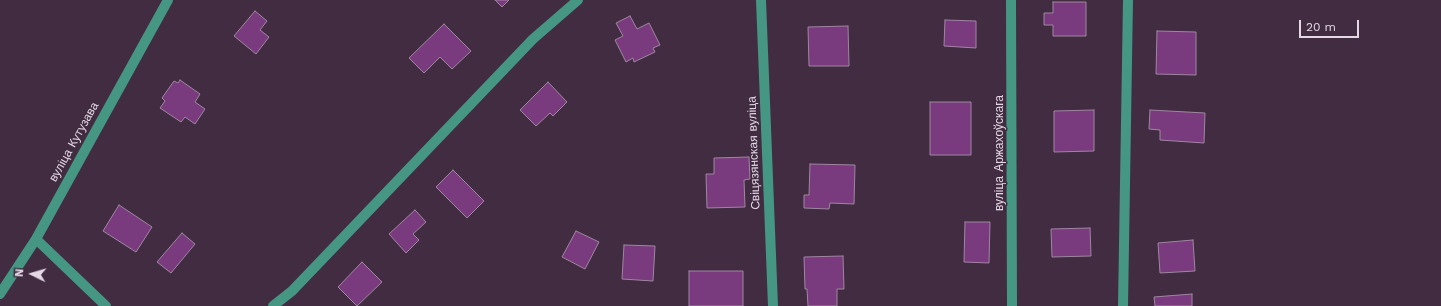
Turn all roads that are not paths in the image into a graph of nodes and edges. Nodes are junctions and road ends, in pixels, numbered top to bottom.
1 (168, 0) edge
2 (578, 0) edge
3 (761, 0) edge
4 (1011, 0) edge
5 (1128, 0) edge
6 (36, 238) junction
7 (0, 294) edge
8 (106, 306) edge
9 (273, 306) edge
10 (773, 306) edge
11 (1012, 306) edge
12 (1123, 306) edge

1 - 6 street, вуліца Кутузава
2 - 9 street
3 - 10 street, Свіцязянская вуліца
4 - 11 street, вуліца Аржахоўскага
5 - 12 street
6 - 7 street, вуліца Кутузава
6 - 8 street

